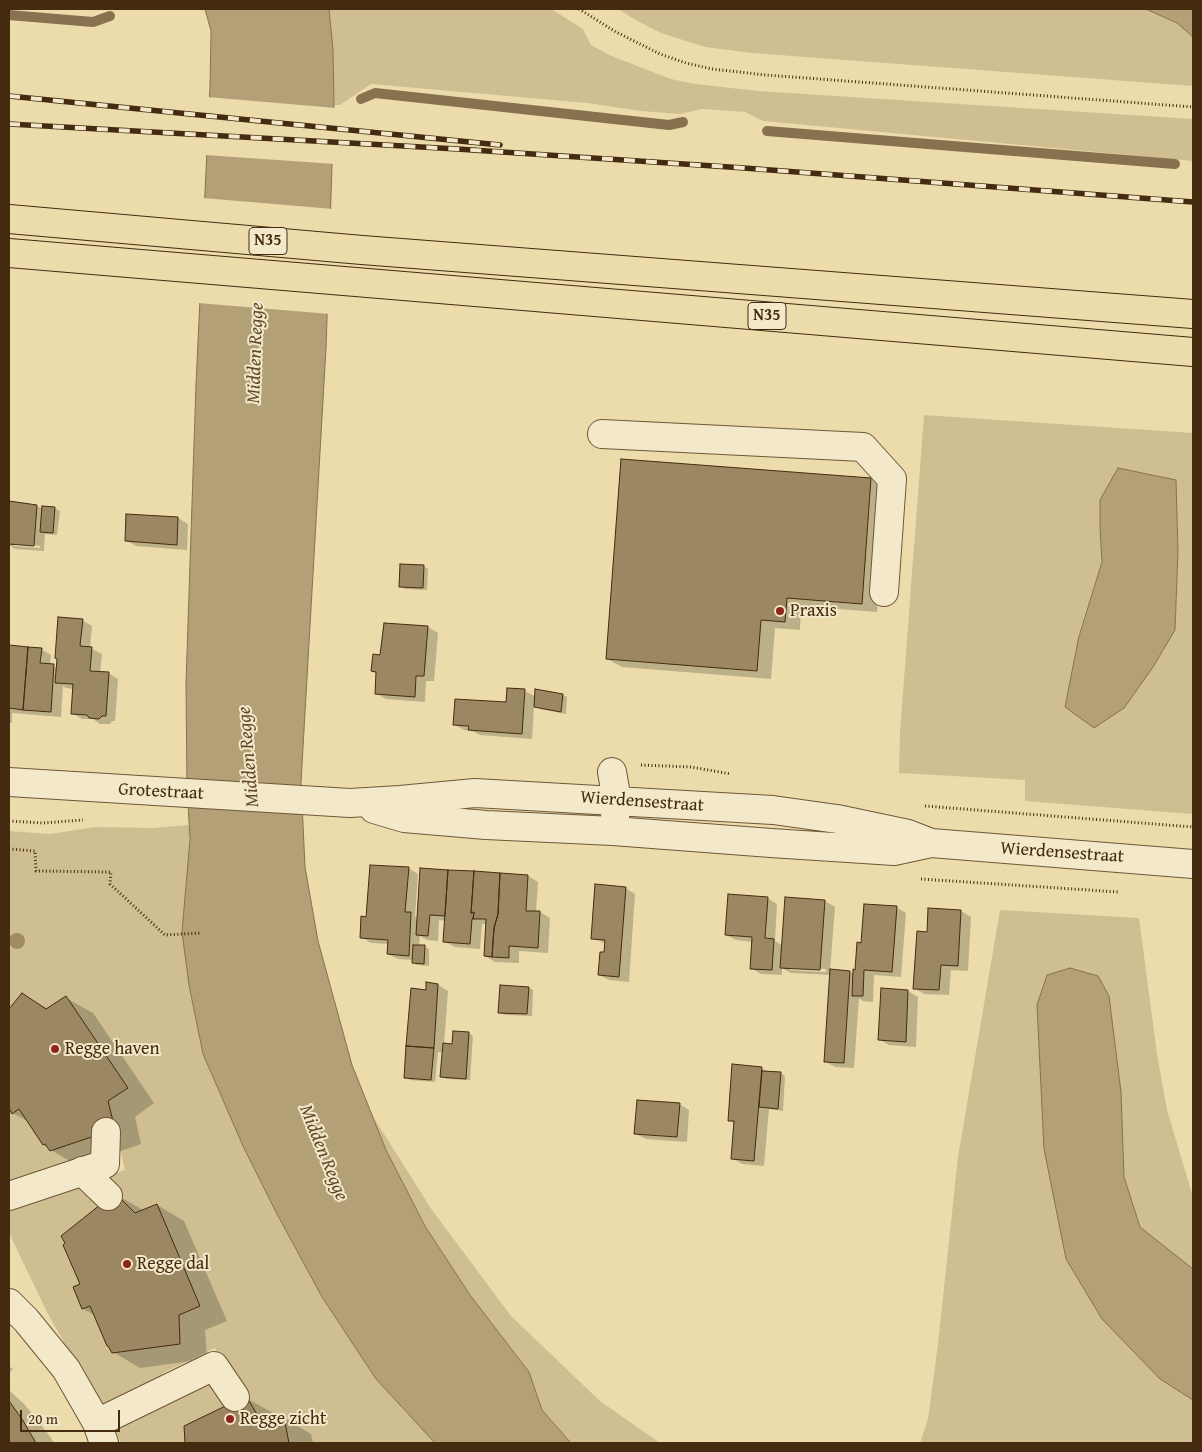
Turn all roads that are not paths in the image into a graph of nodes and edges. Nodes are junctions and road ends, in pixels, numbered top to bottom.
1 (9, 219) edge
2 (9, 253) edge
3 (1187, 314) edge
4 (1185, 351) edge
5 (602, 434) dead end
6 (884, 592) dead end
7 (612, 772) dead end
8 (9, 782) edge
9 (314, 800) joint
10 (617, 800) junction
11 (350, 802) junction
12 (613, 831) junction
13 (931, 843) junction
14 (1193, 864) edge
15 (106, 1132) dead end
16 (82, 1171) junction
17 (9, 1196) edge
18 (108, 1196) dead end
19 (9, 1304) edge
20 (234, 1397) dead end
21 (100, 1433) edge

1 - 3 main road, N35
2 - 4 main road, N35
5 - 6 street
7 - 10 street
8 - 9 street, Grotestraat
9 - 11 street, Wierdensestraat
10 - 11 street, Wierdensestraat
10 - 12 street
10 - 13 street, Wierdensestraat
11 - 12 street, Wierdensestraat
12 - 13 street, Wierdensestraat
13 - 14 street, Wierdensestraat
15 - 16 street
16 - 17 street
16 - 18 street
19 - 21 street
20 - 21 street

